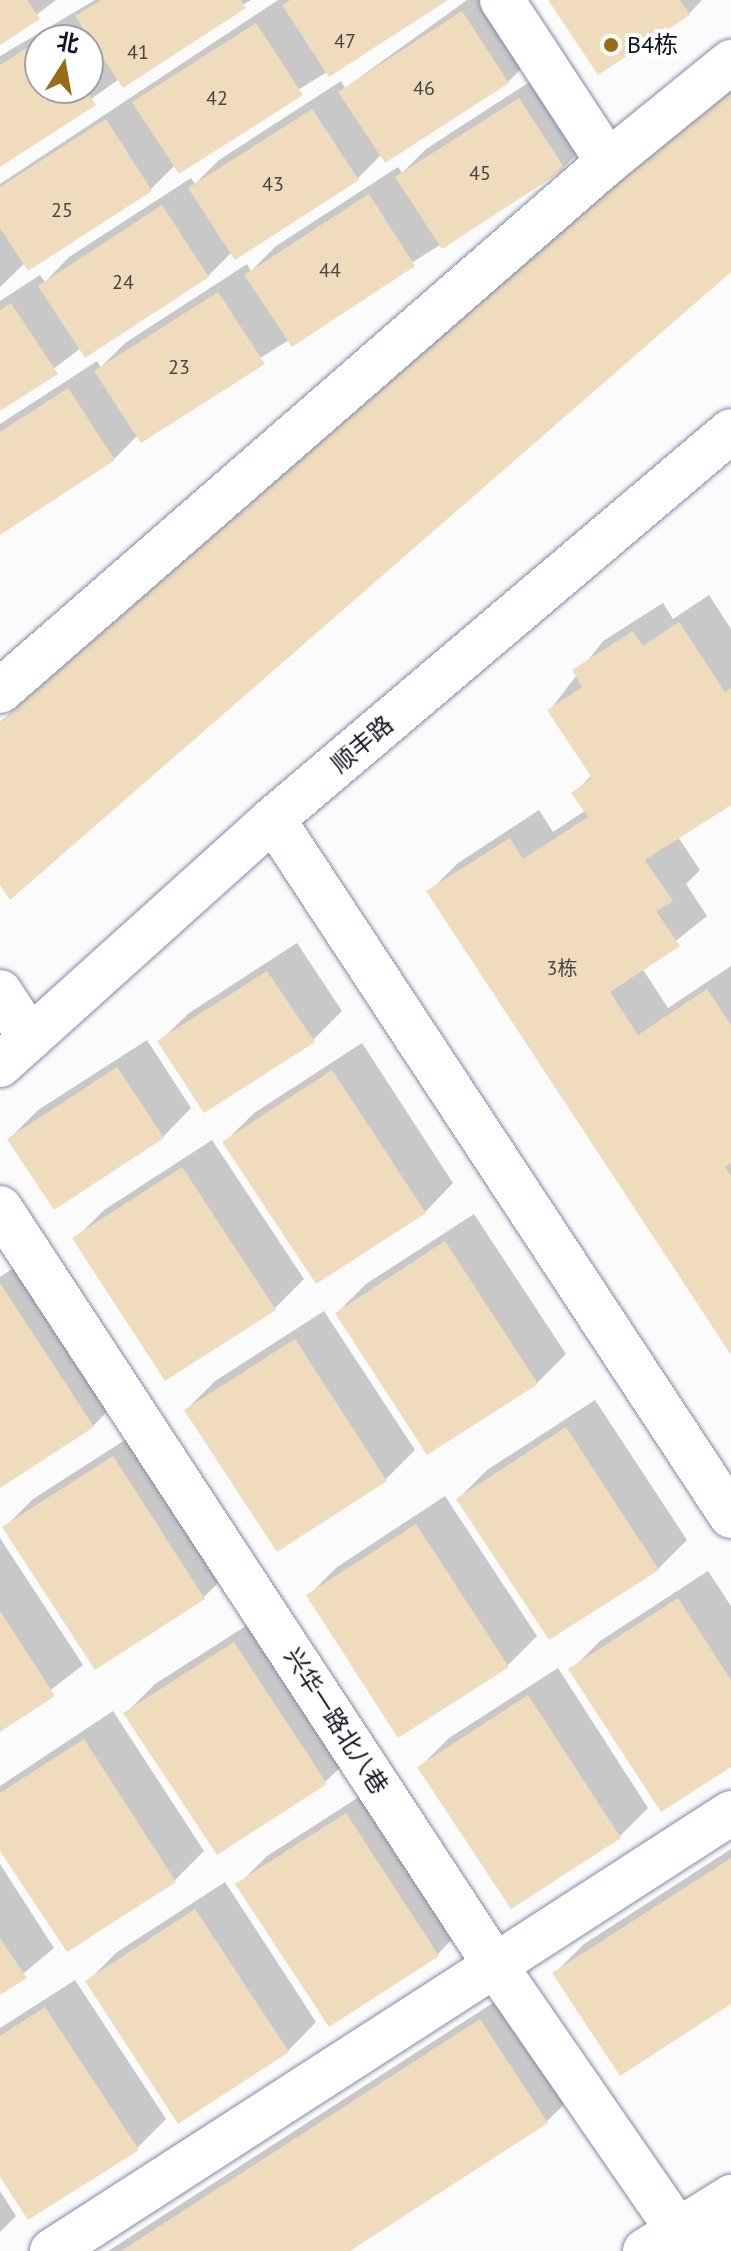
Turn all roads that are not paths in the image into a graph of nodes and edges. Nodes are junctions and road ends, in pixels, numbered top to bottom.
1 (502, 0) edge
2 (731, 62) edge
3 (608, 162) junction
4 (731, 431) edge
5 (0, 691) edge
6 (273, 819) junction
7 (0, 992) edge
8 (15, 1051) edge
9 (0, 1208) edge
10 (731, 1516) edge
11 (731, 1813) edge
12 (495, 1965) junction
13 (731, 2197) edge
14 (662, 2240) edge
15 (731, 2246) edge
16 (52, 2251) edge

1 - 3 street
2 - 3 street
3 - 5 street
4 - 6 street, 顺丰路
6 - 8 street, 顺丰路
6 - 10 street
7 - 8 street
9 - 12 street, 兴华一路北八巷
11 - 12 street
12 - 14 street, 兴华一路北八巷
12 - 16 street
13 - 14 street
14 - 15 street

